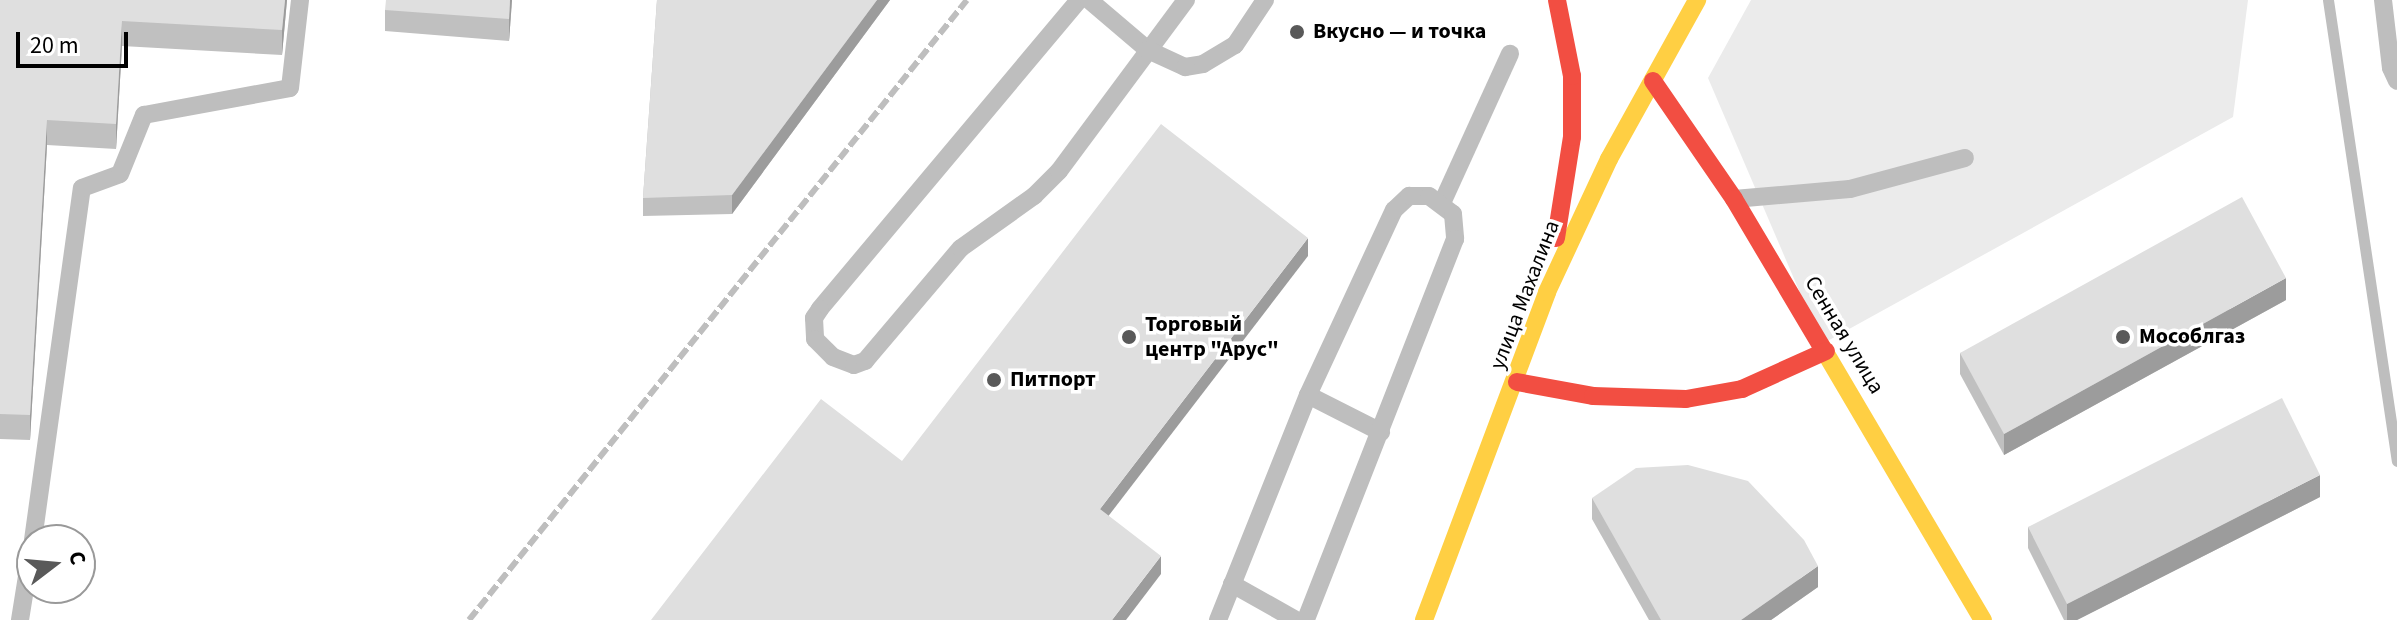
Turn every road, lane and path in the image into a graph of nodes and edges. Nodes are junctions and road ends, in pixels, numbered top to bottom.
1 (300, 0) edge
2 (1079, 0) edge
3 (1089, 0) edge
4 (1186, 0) edge
5 (1265, 0) edge
6 (1557, 0) edge
7 (1697, 0) edge
8 (2383, 0) edge
9 (1148, 50) junction
10 (1510, 54) dead end
11 (1653, 81) junction
12 (2397, 81) edge
13 (1965, 158) dead end
14 (1734, 199) junction
15 (1442, 203) junction
16 (1547, 292) junction
17 (1826, 351) junction
18 (1517, 382) junction
19 (1308, 395) junction
20 (1381, 432) junction
21 (35, 524) edge
22 (1232, 584) junction
23 (1218, 620) edge
24 (1296, 620) edge
25 (1306, 620) edge
26 (1424, 620) edge
27 (1983, 620) edge

1 - 21 lane
2 - 9 lane
3 - 9 lane
4 - 9 lane
5 - 9 lane
6 - 16 street
7 - 11 street, улица Махалина
8 - 12 lane
10 - 15 lane
11 - 14 street, Сенная улица
11 - 16 street, улица Махалина
13 - 14 lane
14 - 17 street, Сенная улица
15 - 19 lane
15 - 20 lane
16 - 18 street, улица Махалина
17 - 18 street
17 - 27 street, Сенная улица
18 - 26 street, улица Махалина
19 - 20 lane
19 - 22 lane
20 - 25 lane
22 - 23 lane
22 - 24 lane

